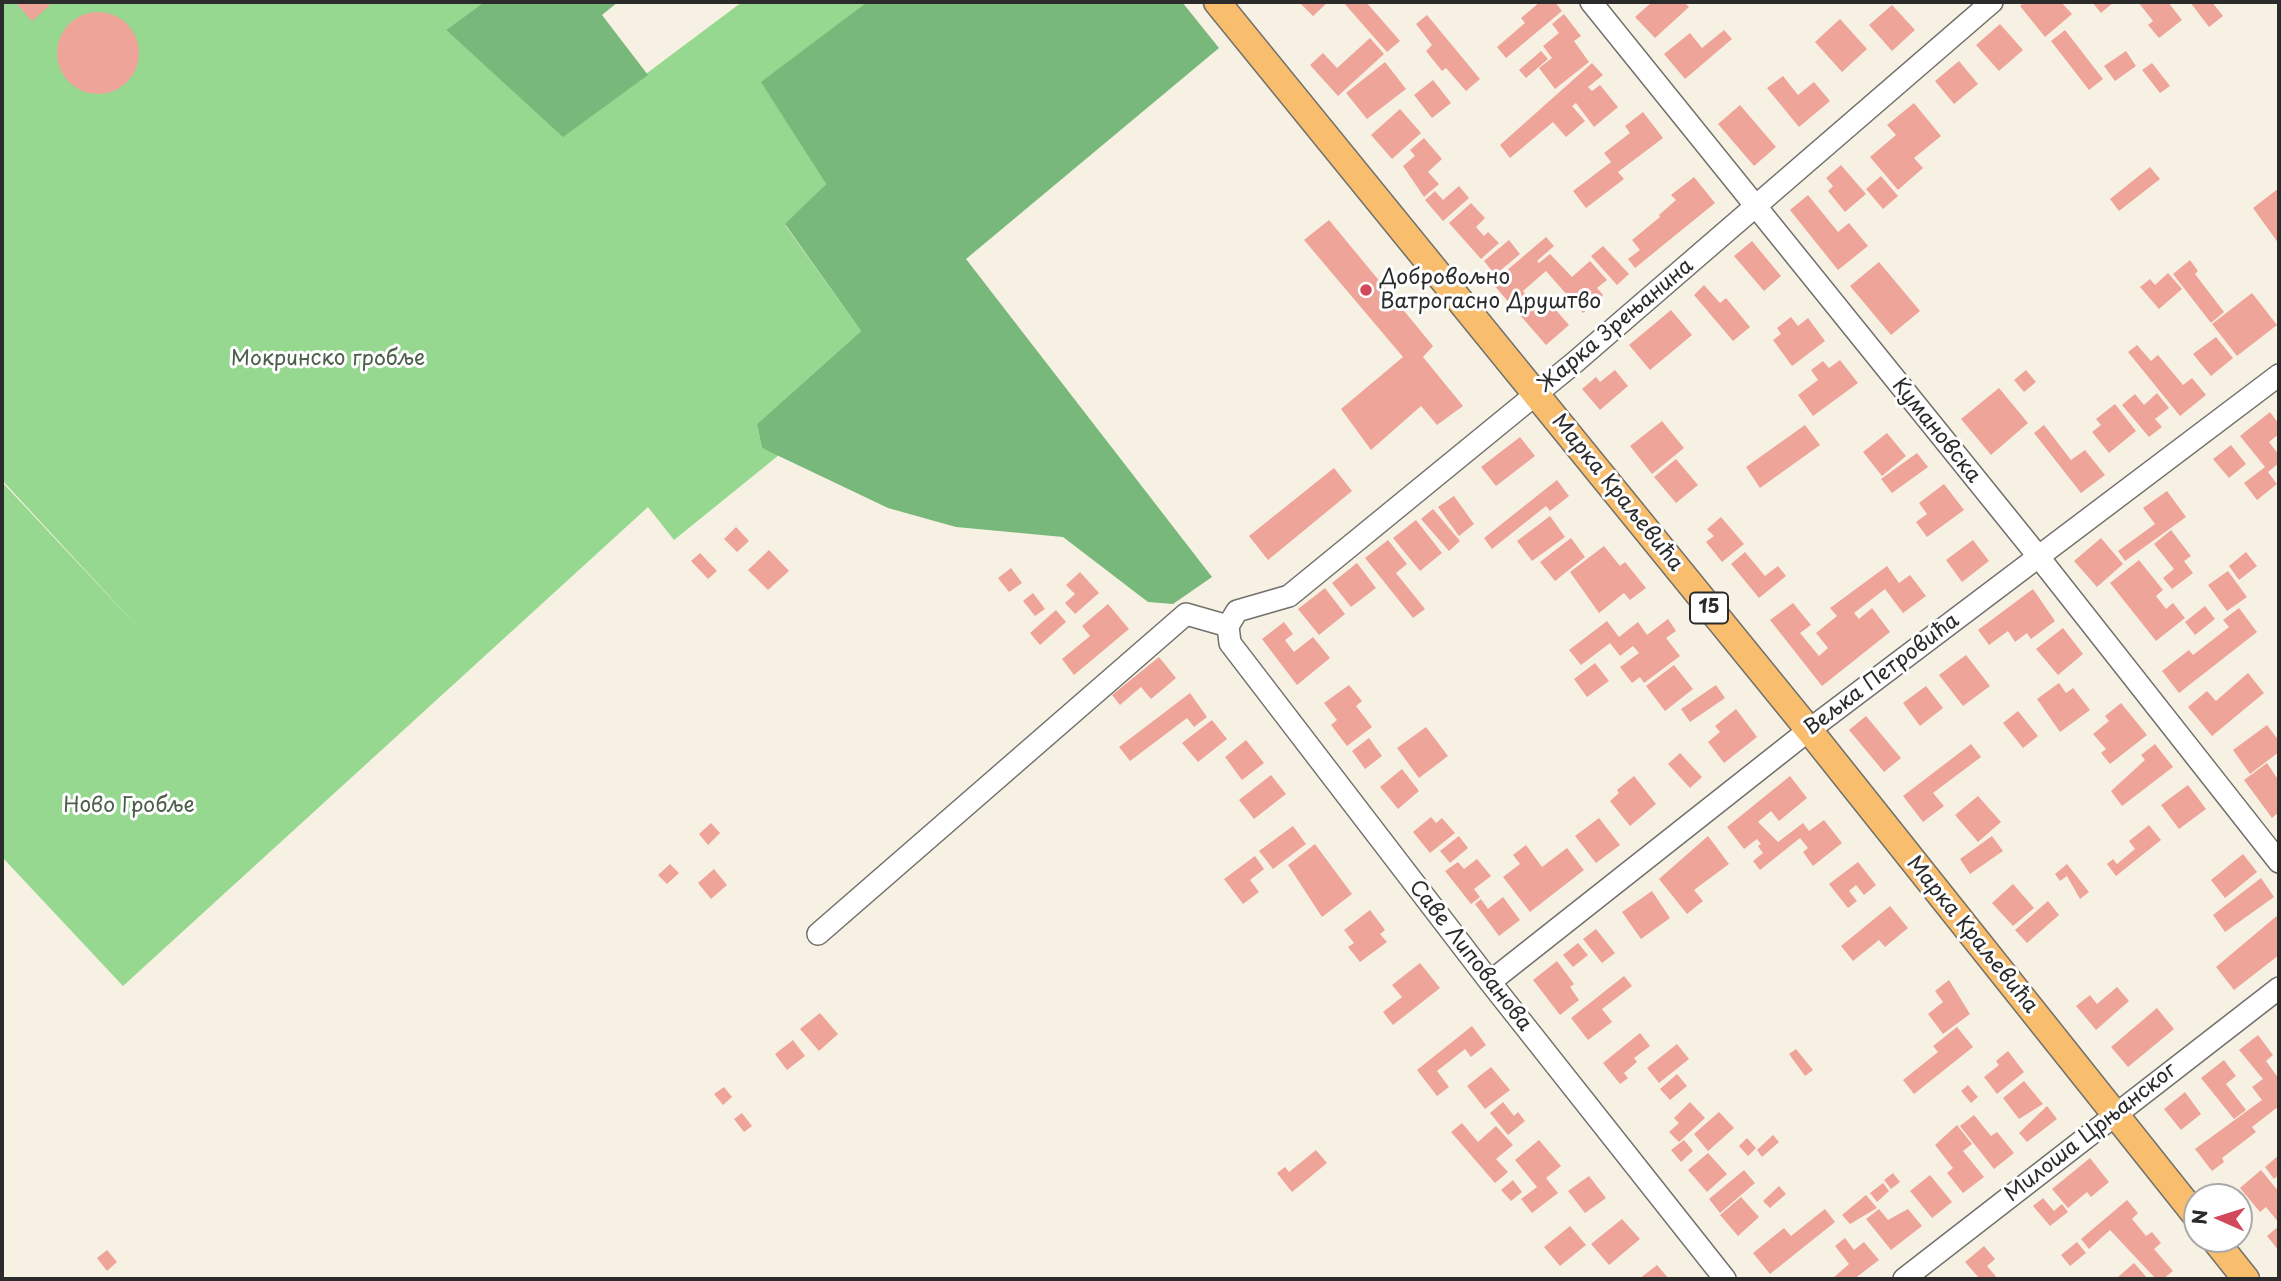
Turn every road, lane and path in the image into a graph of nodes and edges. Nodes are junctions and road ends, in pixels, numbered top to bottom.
1 (1591, 2) edge
2 (1992, 2) edge
3 (1227, 5) edge
4 (1755, 208) junction
5 (2279, 374) edge
6 (1536, 394) junction
7 (2038, 556) junction
8 (1228, 626) junction
9 (1809, 730) junction
10 (2279, 862) edge
11 (818, 934) dead end
12 (1490, 982) junction
13 (2279, 988) edge
14 (2115, 1113) junction
15 (2183, 1199) edge
16 (2225, 1253) edge
17 (1724, 1279) edge
18 (1904, 1279) edge
19 (2246, 1279) edge

1 - 4 street, Кумановска
2 - 4 street, Жарка Зрењанина
3 - 6 main road, Марка Краљевића / 15
4 - 6 street, Жарка Зрењанина
4 - 7 street, Кумановска
5 - 7 street, Вељка Петровића
6 - 8 street, Жарка Зрењанина
6 - 9 main road, Марка Краљевића / 15
7 - 9 street, Вељка Петровића
7 - 10 street, Кумановска
8 - 11 street
8 - 12 street, Саве Липованова
9 - 12 street, Вељка Петровића
9 - 14 main road, Марка Краљевића / 15
12 - 17 street, Саве Липованова
13 - 14 street, Милоша Црњанског
14 - 15 main road, Марка Краљевића / 15
14 - 18 street, Милоша Црњанског
16 - 19 main road

